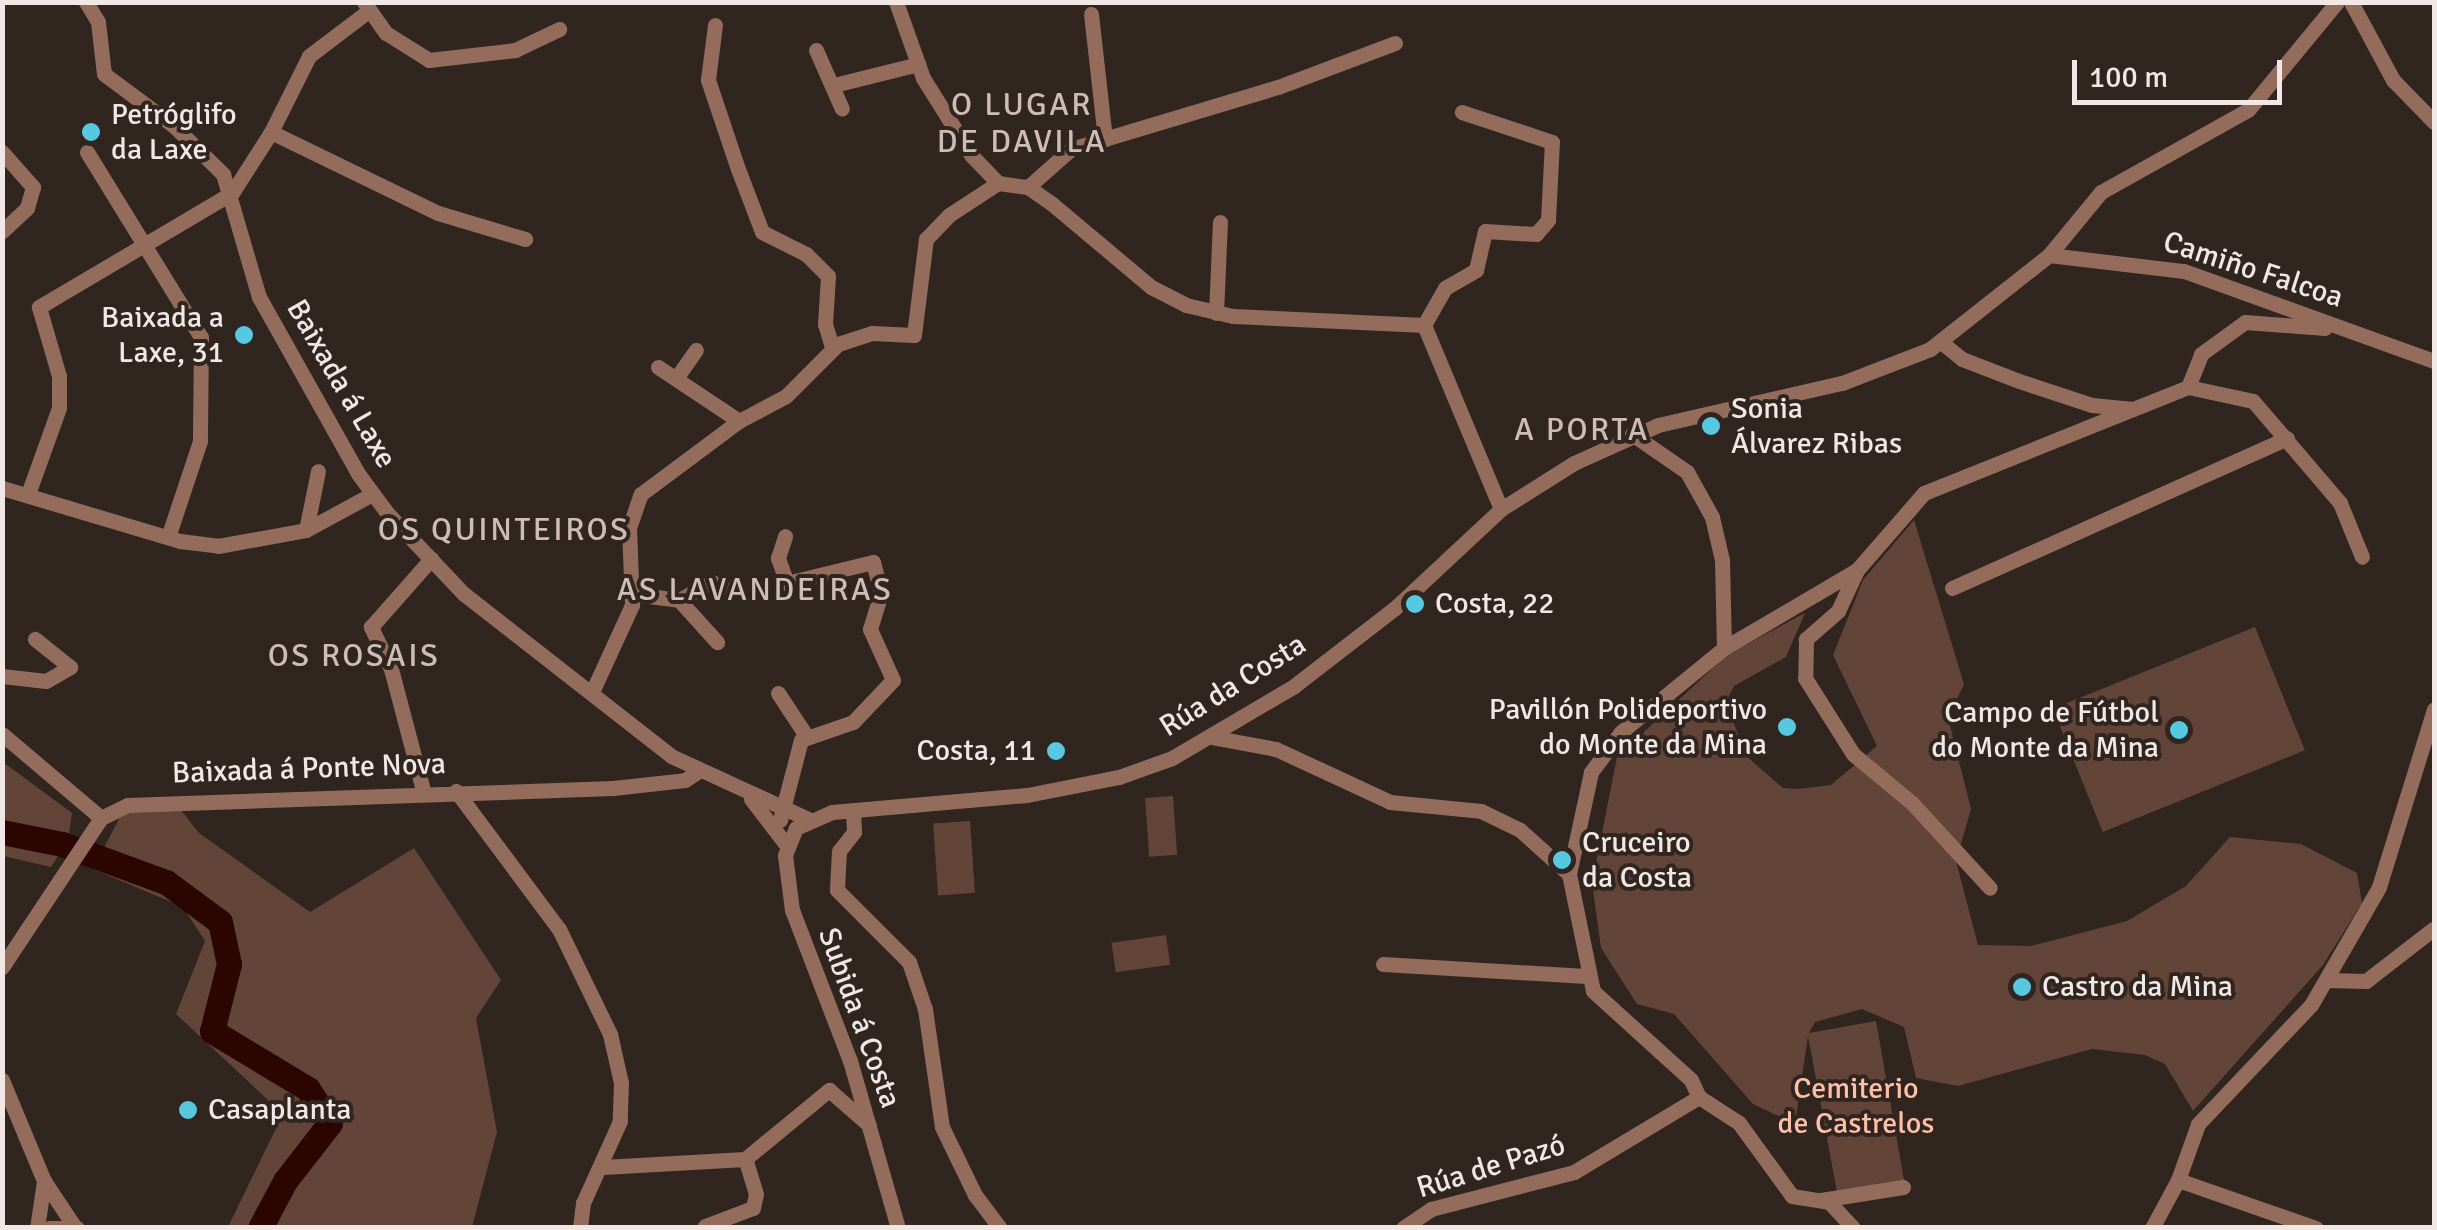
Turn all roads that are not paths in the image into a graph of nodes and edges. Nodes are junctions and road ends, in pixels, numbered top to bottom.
1 (896, 2) edge
2 (2336, 2) edge
3 (2352, 2) edge
4 (89, 3) edge
5 (365, 7) edge
6 (1091, 14) dead end
7 (715, 24) dead end
8 (559, 30) dead end
9 (1395, 42) dead end
10 (816, 50) dead end
11 (918, 64) junction
12 (834, 86) junction
13 (842, 109) dead end
14 (1462, 112) dead end
15 (2434, 122) edge
16 (271, 132) junction
17 (1105, 138) junction
18 (2, 152) edge
19 (87, 152) dead end
20 (998, 182) junction
21 (1028, 187) junction
22 (232, 193) junction
23 (1220, 222) dead end
24 (2, 231) edge
25 (525, 239) dead end
26 (145, 244) junction
27 (2049, 256) junction
28 (1216, 313) junction
29 (1424, 325) junction
30 (2352, 331) junction
31 (1941, 342) junction
32 (832, 347) junction
33 (696, 350) dead end
34 (2434, 361) edge
35 (658, 367) dead end
36 (677, 377) junction
37 (2188, 387) junction
38 (2133, 409) junction
39 (2088, 410) junction
40 (739, 420) junction
41 (2108, 423) junction
42 (1632, 434) junction
43 (2071, 437) junction
44 (2287, 438) junction
45 (318, 471) dead end
46 (2, 488) edge
47 (28, 494) junction
48 (372, 494) junction
49 (1501, 510) junction
50 (306, 530) junction
51 (785, 536) dead end
52 (168, 538) junction
53 (2362, 557) dead end
54 (432, 560) junction
55 (1857, 570) junction
56 (726, 588) dead end
57 (1952, 588) dead end
58 (632, 594) junction
59 (678, 600) junction
60 (35, 638) dead end
61 (717, 642) dead end
62 (1724, 648) junction
63 (2, 676) edge
64 (593, 690) junction
65 (778, 693) dead end
66 (2433, 719) edge
67 (2, 734) edge
68 (806, 737) junction
69 (1211, 737) junction
70 (699, 772) junction
71 (424, 790) junction
72 (456, 791) junction
73 (853, 811) junction
74 (776, 813) junction
75 (101, 818) junction
76 (802, 824) junction
77 (787, 846) junction
78 (1568, 874) junction
79 (1990, 888) dead end
80 (2434, 929) edge
81 (1383, 964) dead end
82 (2, 968) edge
83 (1586, 976) junction
84 (2326, 980) junction
85 (2, 1080) edge
86 (1699, 1097) junction
87 (869, 1126) junction
88 (745, 1159) junction
89 (603, 1167) junction
90 (2178, 1180) junction
91 (44, 1181) junction
92 (1903, 1187) dead end
93 (1820, 1200) junction
94 (892, 1208) junction
95 (704, 1226) edge
96 (76, 1227) edge
97 (37, 1228) edge
98 (49, 1228) edge
99 (580, 1228) edge
100 (898, 1228) edge
101 (909, 1228) edge
102 (1000, 1228) edge
103 (1403, 1228) edge
104 (1853, 1228) edge
105 (2152, 1228) edge
106 (2316, 1228) edge

1 - 11 street
2 - 27 street, Rúa da Costa
3 - 15 street
4 - 22 street, Baixada á Laxe
5 - 8 street
5 - 16 street
6 - 17 street
7 - 32 street
9 - 17 street
10 - 12 street
11 - 12 street
11 - 20 street
12 - 13 street
14 - 29 street
16 - 22 street
16 - 25 street
17 - 21 street
18 - 24 street
19 - 26 street
20 - 21 street
20 - 32 street
21 - 28 street
22 - 26 street
22 - 48 street, Baixada á Laxe
23 - 28 street
26 - 47 street
26 - 52 street
27 - 30 street, Camiño Falcoa
27 - 31 street, Rúa da Costa
28 - 29 street
29 - 49 street
30 - 34 street, Camiño Falcoa
30 - 37 street
31 - 39 street
31 - 42 street, Rúa da Costa
32 - 40 street
33 - 36 street
35 - 36 street
36 - 40 street
37 - 38 street
37 - 44 street
38 - 39 street
38 - 41 street
39 - 41 street
39 - 43 street
40 - 58 street
41 - 43 street
42 - 49 street, Rúa da Costa
42 - 62 street
43 - 55 street
44 - 53 street
44 - 57 street
45 - 50 street
46 - 47 street
47 - 52 street
48 - 50 street
48 - 54 street, Baixada á Laxe
49 - 69 street, Rúa da Costa
50 - 52 street
51 - 68 street
54 - 64 street, Baixada á Laxe
54 - 71 street
55 - 62 street
55 - 79 street
56 - 59 street
58 - 59 street
58 - 64 street
59 - 61 street
60 - 63 street
62 - 78 street
64 - 70 street, Baixada á Laxe
65 - 68 street
66 - 84 street
67 - 75 street
68 - 74 street
69 - 73 street, Rúa da Costa
69 - 78 street
70 - 72 street, Baixada á Ponte Nova
70 - 74 street, Baixada á Laxe
71 - 72 street, Baixada á Ponte Nova
71 - 75 street, Baixada á Ponte Nova
72 - 89 street
73 - 76 street, Rúa da Costa
73 - 102 street
74 - 76 street, Baixada á Laxe
74 - 77 street
75 - 82 street
76 - 77 street, Subida á Costa
77 - 87 street, Subida á Costa
78 - 83 street
80 - 84 street
81 - 83 street
83 - 86 street
84 - 90 street
85 - 91 street
86 - 93 street
86 - 103 street, Rúa de Pazó
87 - 88 street
87 - 94 street, Subida á Costa
88 - 89 street
88 - 95 street
89 - 99 street
90 - 105 street
90 - 106 street
91 - 96 street
91 - 97 street
92 - 93 street
93 - 104 street
94 - 100 street, Subida á Costa
94 - 101 street
96 - 98 street

